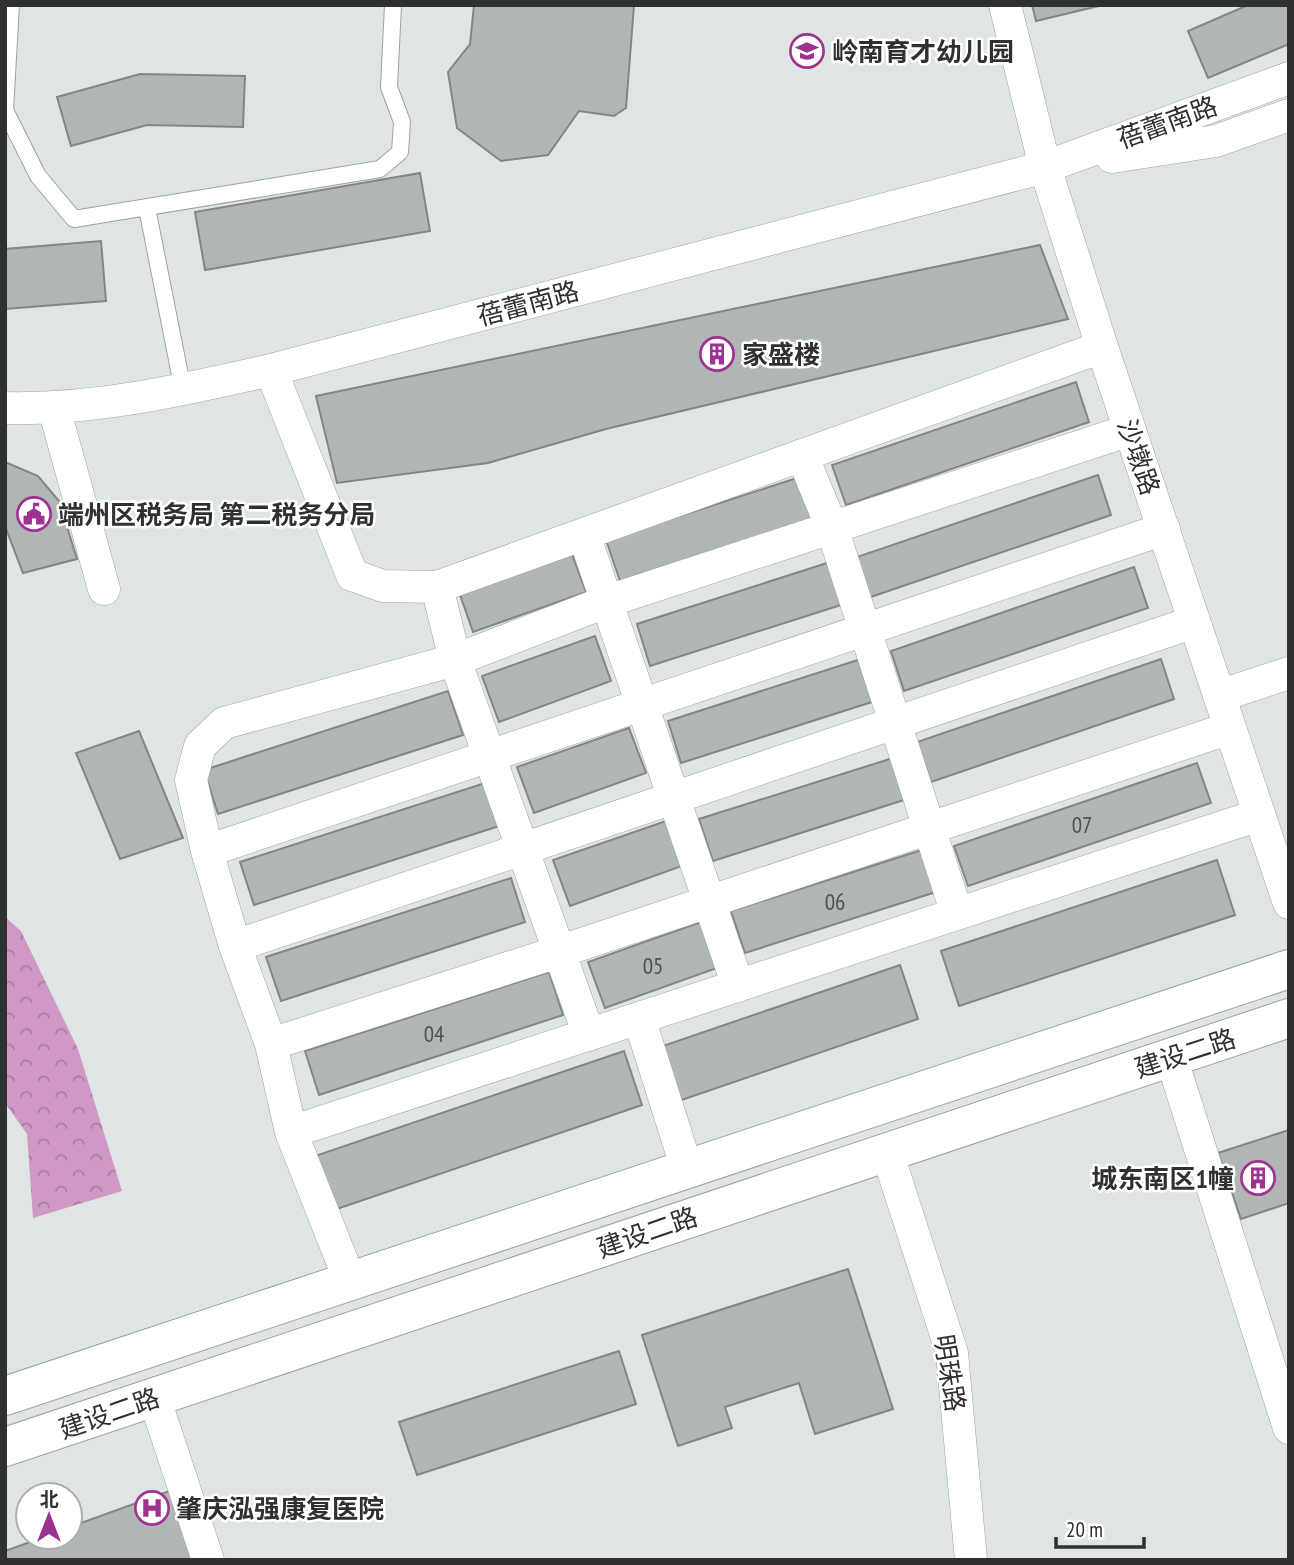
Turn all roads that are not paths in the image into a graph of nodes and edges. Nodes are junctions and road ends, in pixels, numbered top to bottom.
1 (11, 5) edge
2 (393, 5) edge
3 (1004, 5) edge
4 (1289, 78) edge
5 (5, 110) edge
6 (1289, 115) edge
7 (1045, 167) junction
8 (147, 208) junction
9 (1102, 347) junction
10 (271, 370) junction
11 (183, 390) junction
12 (5, 408) edge
13 (54, 408) junction
14 (1130, 430) junction
15 (802, 454) junction
16 (832, 528) junction
17 (1164, 529) junction
18 (584, 535) junction
19 (437, 587) junction
20 (104, 589) dead end
21 (608, 601) junction
22 (1194, 622) junction
23 (865, 630) junction
24 (455, 660) junction
25 (1289, 673) edge
26 (1219, 696) junction
27 (643, 704) junction
28 (895, 723) junction
29 (1230, 728) junction
30 (489, 755) junction
31 (674, 797) junction
32 (1259, 815) junction
33 (929, 828) junction
34 (524, 846) junction
35 (207, 851) junction
36 (709, 900) junction
37 (1289, 903) edge
38 (957, 914) junction
39 (235, 946) junction
40 (561, 951) junction
41 (1289, 969) edge
42 (738, 986) junction
43 (639, 1018) junction
44 (1289, 1018) edge
45 (589, 1035) junction
46 (271, 1044) junction
47 (1171, 1057) junction
48 (291, 1132) junction
49 (887, 1152) junction
50 (687, 1170) junction
51 (350, 1282) junction
52 (5, 1396) edge
53 (154, 1397) junction
54 (1289, 1428) edge
55 (5, 1447) edge
56 (208, 1560) edge
57 (971, 1560) edge

1 - 5 lane
2 - 8 lane
3 - 7 street, 沙墩路
4 - 7 street, 蓓蕾南路
5 - 8 lane
6 - 7 street, 蓓蕾南路
7 - 9 street, 沙墩路
7 - 10 street, 蓓蕾南路
8 - 11 lane
9 - 14 street, 沙墩路
9 - 15 street
10 - 11 street, 蓓蕾南路
10 - 19 street
11 - 13 street, 蓓蕾南路
12 - 13 street, 蓓蕾南路
13 - 20 street
14 - 16 street
14 - 17 street, 沙墩路
15 - 16 street
15 - 18 street
16 - 21 street
16 - 23 street
17 - 22 street, 沙墩路
17 - 23 street
18 - 19 street
18 - 21 street
19 - 24 street
21 - 24 street
21 - 27 street
22 - 26 street, 沙墩路
22 - 28 street
23 - 27 street
23 - 28 street
24 - 30 street
24 - 35 street
25 - 26 street
26 - 29 street, 沙墩路
27 - 30 street
27 - 31 street
28 - 31 street
28 - 33 street
29 - 32 street, 沙墩路
29 - 33 street
30 - 34 street
30 - 35 street
31 - 34 street
31 - 36 street
32 - 37 street, 沙墩路
32 - 38 street
33 - 36 street
33 - 38 street
34 - 39 street
34 - 40 street
35 - 39 street
36 - 40 street
36 - 42 street
38 - 42 street
39 - 46 street
40 - 45 street
40 - 46 street
41 - 50 main road, 建设二路
42 - 43 street
43 - 45 street
43 - 50 street
44 - 47 main road, 建设二路
45 - 48 street
46 - 48 street
47 - 49 main road, 建设二路
47 - 54 street
48 - 51 street
49 - 53 main road, 建设二路
49 - 57 street, 明珠路
50 - 51 main road, 建设二路
51 - 52 main road, 建设二路
53 - 55 main road, 建设二路
53 - 56 street

